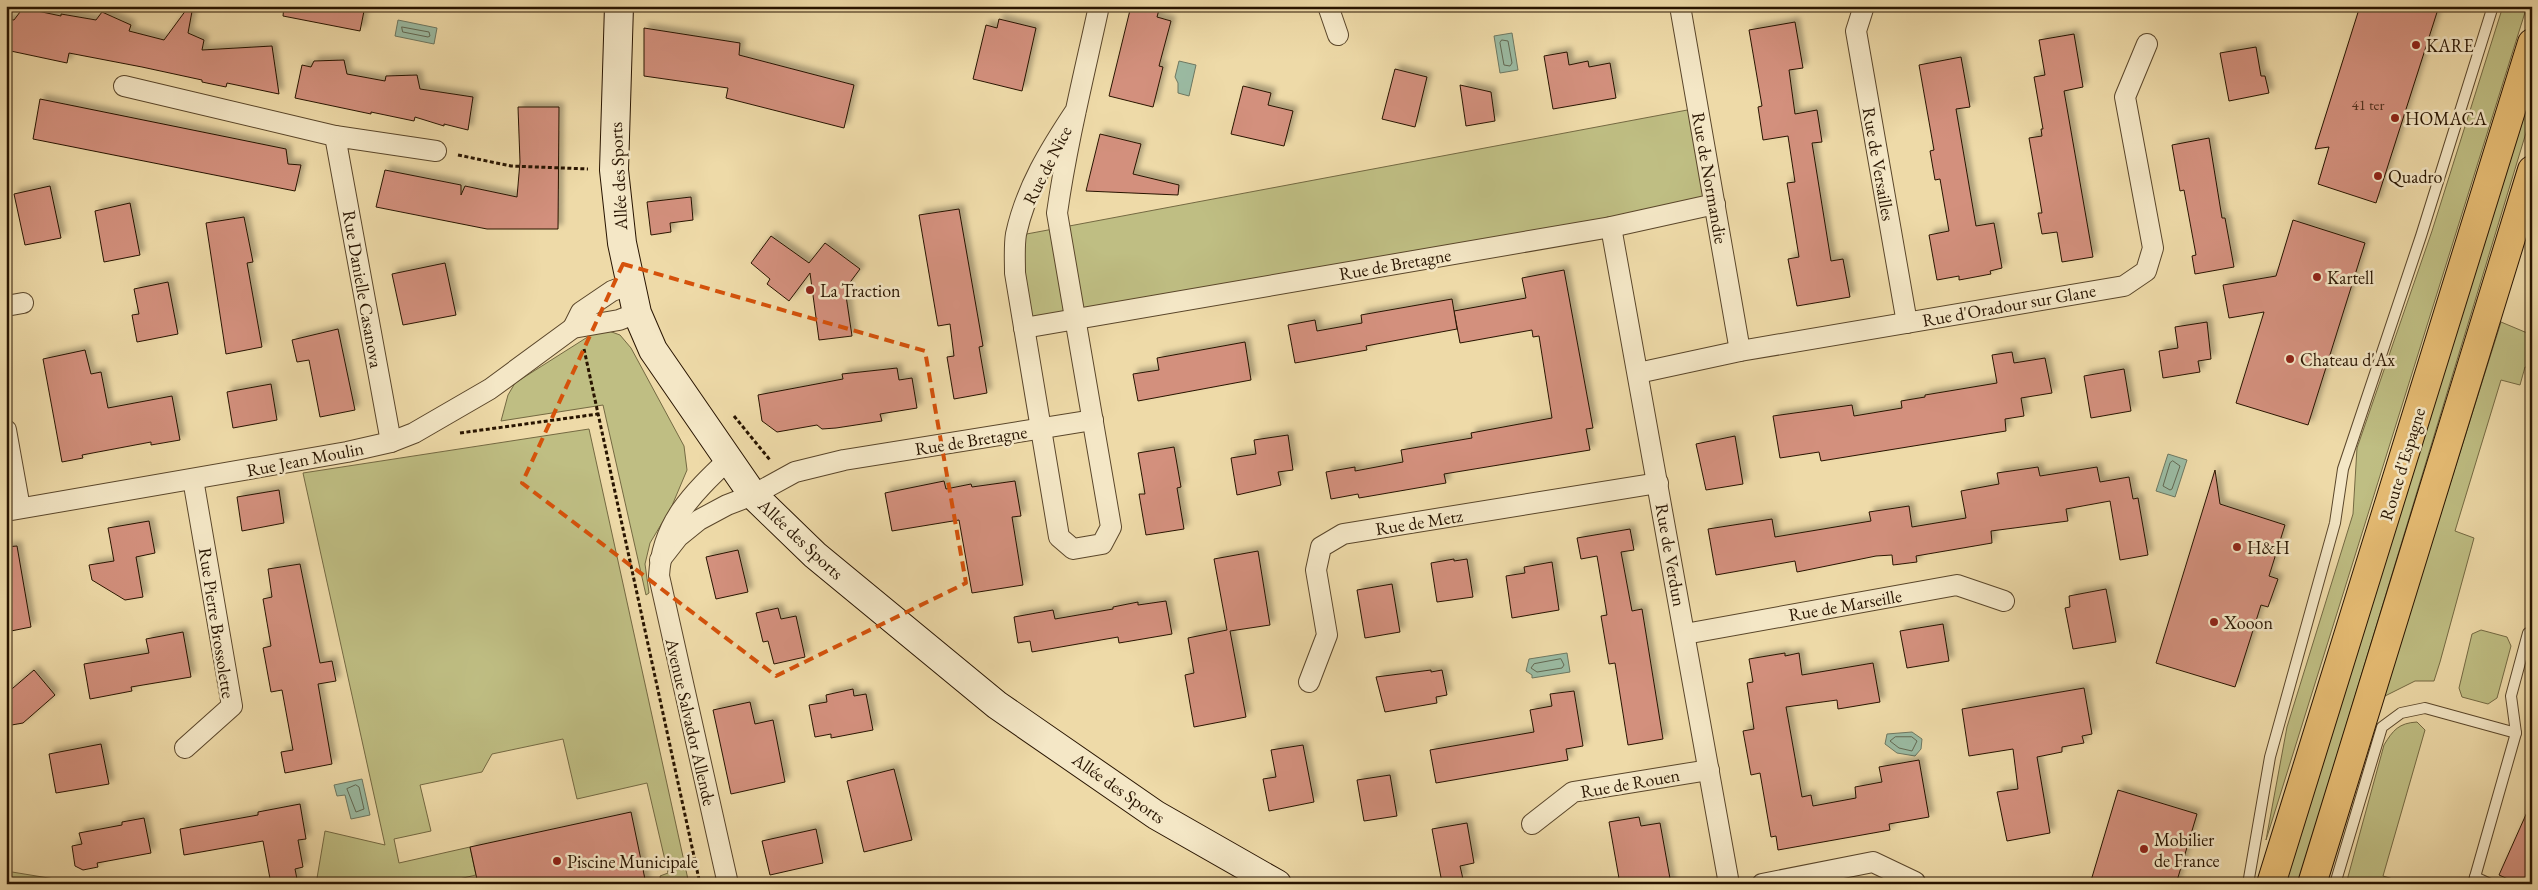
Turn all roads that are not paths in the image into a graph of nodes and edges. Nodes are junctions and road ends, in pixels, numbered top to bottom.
1 (619, 6) edge
2 (1099, 6) edge
3 (1328, 6) edge
4 (1680, 6) edge
5 (1864, 6) edge
6 (2493, 6) edge
7 (1338, 35) dead end
8 (2532, 43) edge
9 (2147, 44) dead end
10 (124, 86) dead end
11 (1076, 110) junction
12 (335, 136) junction
13 (436, 151) road end
14 (2532, 170) edge
15 (1715, 204) junction
16 (1611, 227) junction
17 (631, 284) junction
18 (637, 313) junction
19 (1075, 319) junction
20 (1907, 322) junction
21 (1024, 328) junction
22 (578, 335) junction
23 (1740, 351) junction
24 (1638, 373) junction
25 (1093, 420) junction
26 (6, 430) edge
27 (1040, 430) junction
28 (391, 442) junction
29 (729, 459) junction
30 (193, 479) junction
31 (1658, 483) junction
32 (753, 495) junction
33 (13, 510) edge
34 (660, 560) junction
35 (2004, 601) dead end
36 (2528, 633) dead end
37 (1685, 634) junction
38 (1309, 682) dead end
39 (2516, 733) junction
40 (185, 748) dead end
41 (1709, 770) junction
42 (1532, 824) dead end
43 (2474, 880) edge
44 (1915, 882) dead end
45 (728, 884) edge
46 (1277, 884) edge
47 (1729, 884) edge
48 (1762, 884) edge
49 (2248, 884) edge
50 (2270, 884) edge
51 (2312, 884) edge
52 (2334, 884) edge
53 (2490, 884) edge

1 - 17 street, Allée des Sports
2 - 11 street
3 - 7 street
4 - 15 street, Rue de Normandie
5 - 20 street, Rue de Versailles
6 - 49 lane
8 - 50 main road, Route d'Espagne
9 - 20 street, Rue d'Oradour sur Glane
10 - 12 street
11 - 19 street, Rue de Nice
11 - 21 street, Rue de Nice
12 - 13 street
12 - 28 street, Rue Danielle Casanova
14 - 51 main road, Route d'Espagne
15 - 16 street, Rue de Bretagne
15 - 23 street, Rue de Normandie
16 - 19 street, Rue de Bretagne
16 - 24 street, Rue de Verdun
17 - 18 street, Allée des Sports
17 - 22 street, Rue Jean Moulin
18 - 22 street, Rue Jean Moulin
18 - 29 street, Allée des Sports
19 - 21 street, Rue de Bretagne
19 - 25 street
20 - 23 street, Rue d'Oradour sur Glane
21 - 27 street, Rue de Nice
22 - 28 street, Rue Jean Moulin
23 - 24 street, Rue d'Oradour sur Glane
24 - 31 street, Rue de Verdun
25 - 27 street, Rue de Bretagne
25 - 27 street, Rue de Nice
26 - 33 street
27 - 32 street, Rue de Bretagne
28 - 30 street, Rue Jean Moulin
29 - 32 street, Allée des Sports
29 - 34 street, Avenue Salvador Allende
30 - 33 street, Rue Jean Moulin
30 - 40 street, Rue Pierre Brossolette
31 - 37 street, Rue de Verdun
31 - 38 street, Rue de Metz
32 - 34 street
32 - 46 street, Allée des Sports
34 - 45 street, Avenue Salvador Allende
35 - 37 street, Rue de Marseille
36 - 39 lane
37 - 41 street, Rue de Verdun
39 - 43 lane
39 - 52 lane
41 - 42 street, Rue de Rouen
41 - 47 street, Rue de Verdun
43 - 53 lane
44 - 48 street

